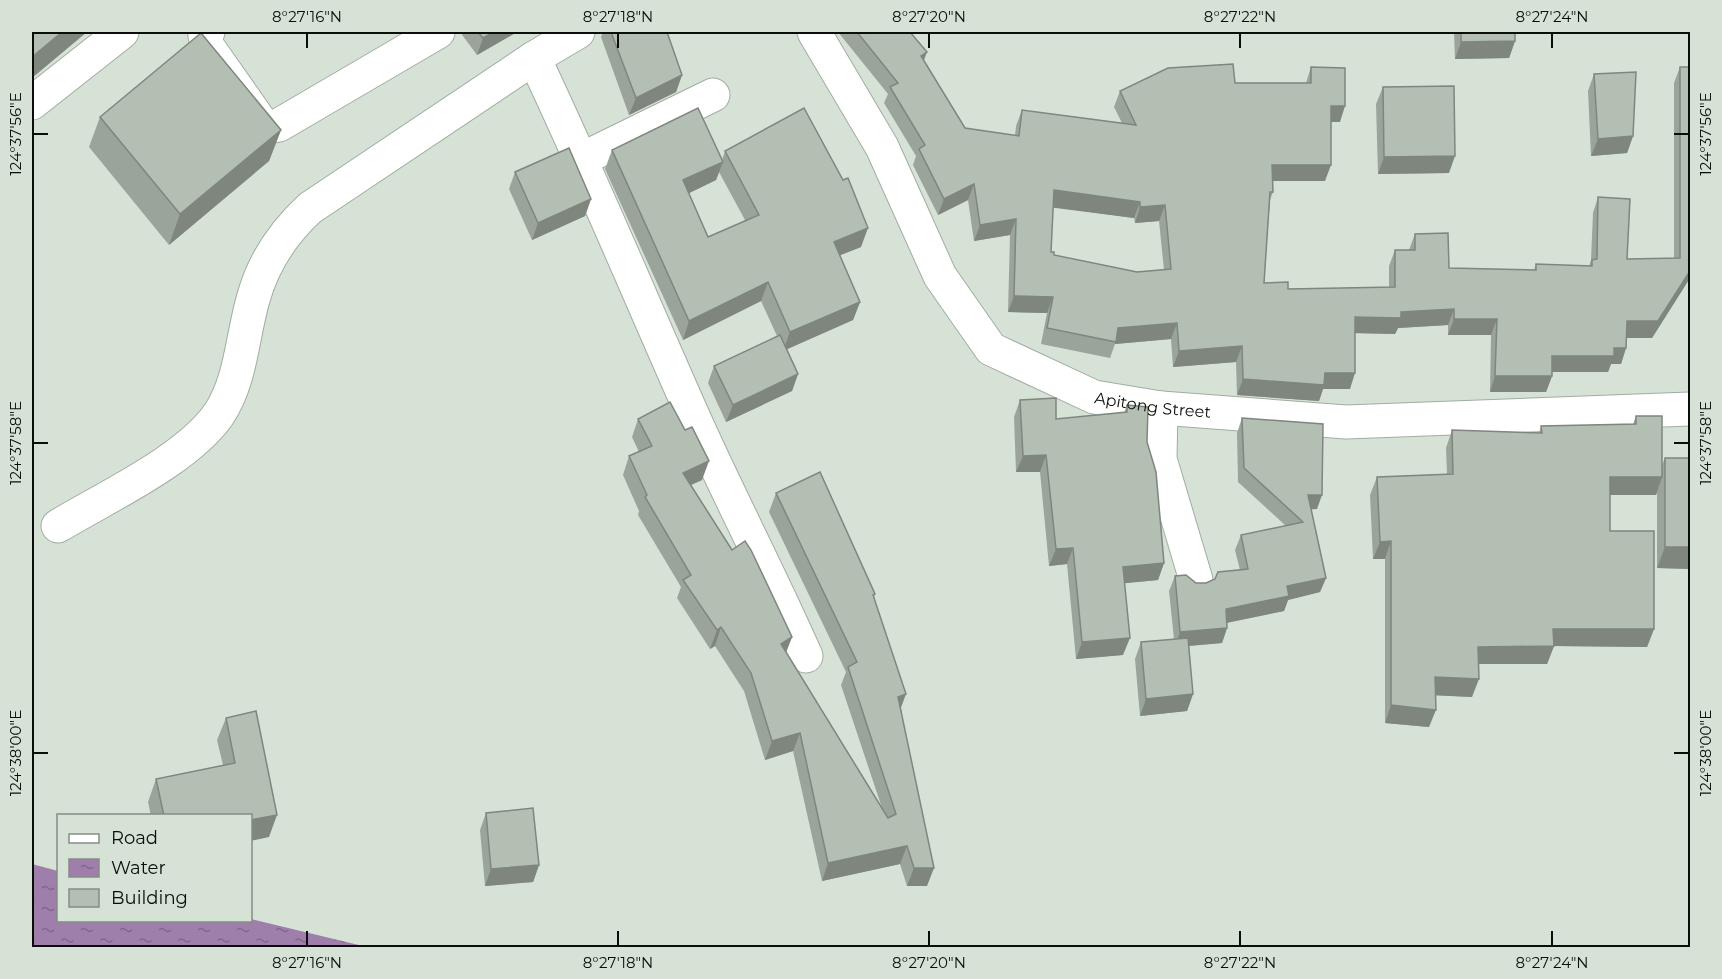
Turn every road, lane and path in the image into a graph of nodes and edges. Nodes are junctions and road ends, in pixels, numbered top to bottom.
1 (122, 32) edge
2 (208, 32) edge
3 (438, 32) edge
4 (578, 32) edge
5 (814, 32) edge
6 (534, 58) junction
7 (713, 94) dead end
8 (32, 103) edge
9 (582, 159) junction
10 (1161, 408) junction
11 (1690, 409) edge
12 (58, 526) dead end
13 (1196, 580) edge
14 (806, 656) dead end

1 - 8 street
2 - 3 street
4 - 6 street
5 - 10 street, Apitong Street
6 - 9 street
6 - 12 street
7 - 9 street
9 - 14 street
10 - 11 street, Apitong Street
10 - 13 street

